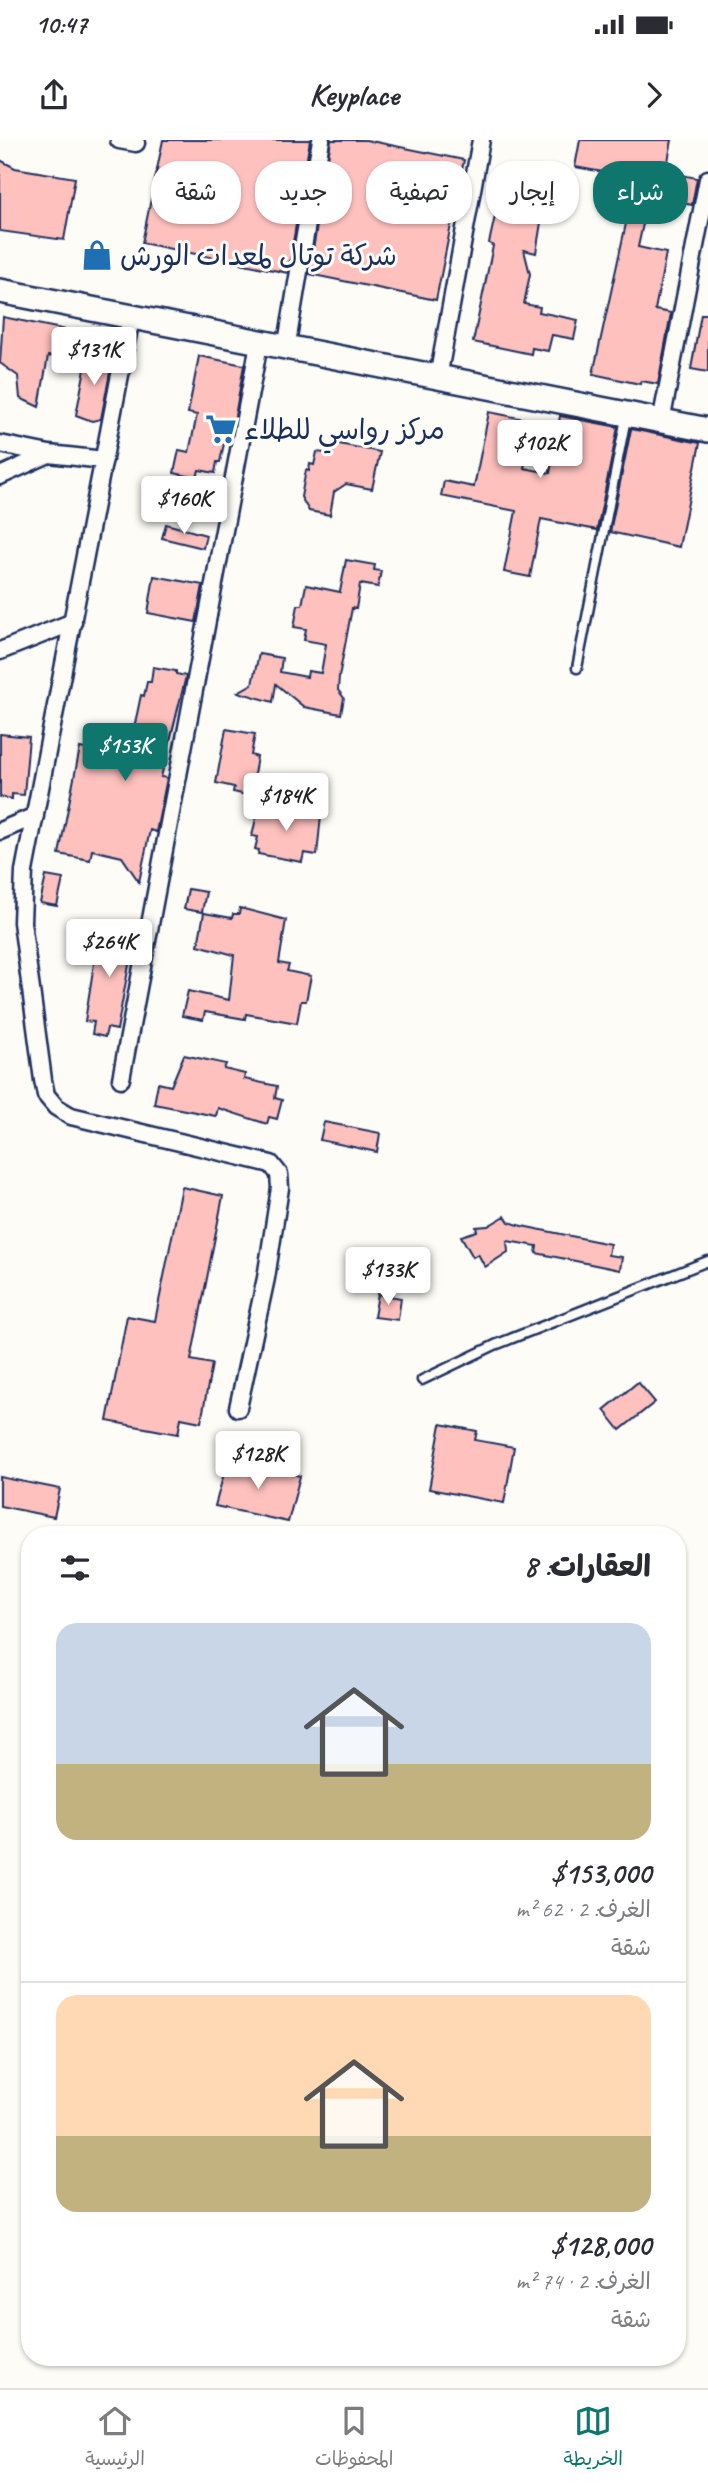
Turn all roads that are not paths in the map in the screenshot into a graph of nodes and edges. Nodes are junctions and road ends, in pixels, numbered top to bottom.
1 (119, 140) edge
2 (321, 140) edge
3 (481, 140) edge
4 (136, 143) dead end
5 (708, 179) edge
6 (0, 291) edge
7 (131, 318) junction
8 (259, 344) junction
9 (286, 349) junction
10 (438, 378) junction
11 (627, 415) junction
12 (662, 422) junction
13 (708, 430) edge
14 (0, 444) edge
15 (49, 454) junction
16 (104, 460) junction
17 (0, 476) edge
18 (73, 622) junction
19 (0, 651) edge
20 (577, 668) dead end
21 (35, 816) junction
22 (0, 831) edge
23 (121, 1079) dead end
24 (708, 1261) edge
25 (422, 1380) dead end
26 (237, 1408) dead end

1 - 4 street
2 - 9 street
3 - 10 street
5 - 12 street
6 - 7 street
7 - 8 street
7 - 16 street
8 - 9 street
8 - 23 street
9 - 10 street
10 - 11 street
11 - 12 street
11 - 20 lane
12 - 13 street
14 - 15 street
15 - 16 street
15 - 17 street
16 - 18 street
18 - 19 street
18 - 21 street
21 - 22 street
21 - 26 street
24 - 25 lane

